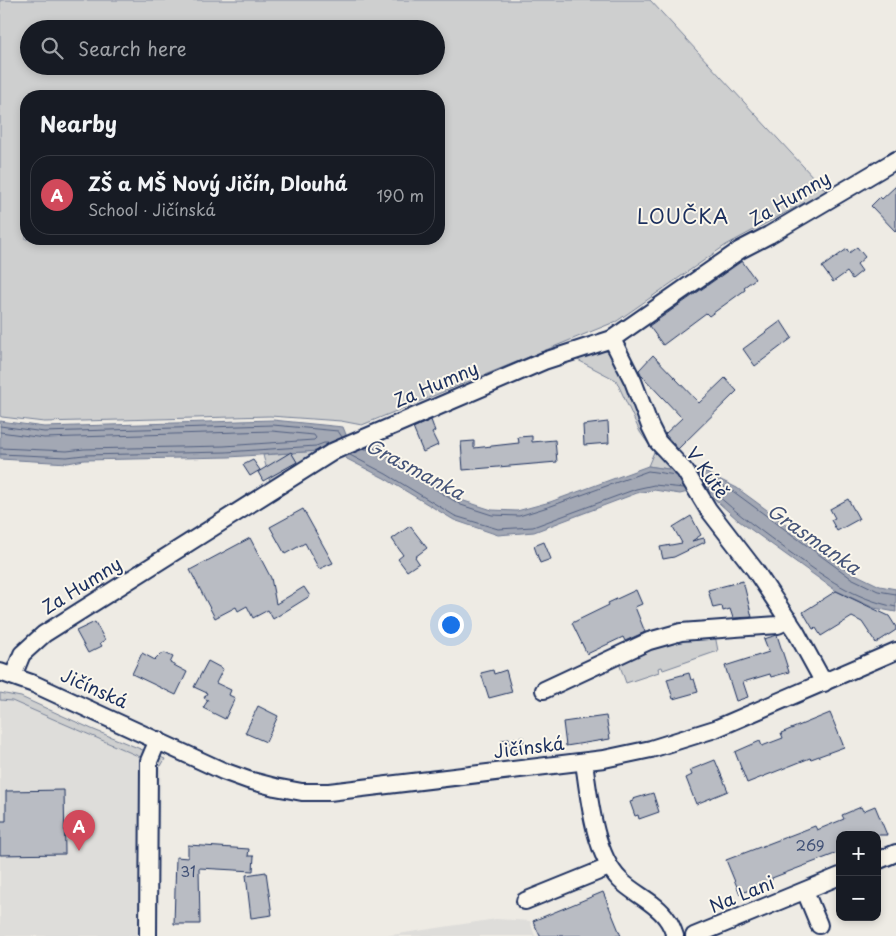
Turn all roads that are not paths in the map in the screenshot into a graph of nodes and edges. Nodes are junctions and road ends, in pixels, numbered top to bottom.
1 (896, 160) edge
2 (612, 339) junction
3 (789, 620) junction
4 (896, 652) edge
5 (7, 674) edge
6 (824, 683) junction
7 (544, 690) dead end
8 (158, 740) junction
9 (584, 762) junction
10 (896, 854) edge
11 (881, 860) edge
12 (609, 867) junction
13 (836, 878) edge
14 (805, 891) junction
15 (525, 901) dead end
16 (819, 925) dead end
17 (148, 936) edge
18 (675, 936) edge
19 (694, 936) edge

1 - 2 street, Za Humny
2 - 3 street, V Kútě
2 - 5 street, Za Humny
3 - 6 street, V Kútě
3 - 7 street
4 - 6 street, Jičínská
5 - 8 street, Jičínská
6 - 9 street, Jičínská
8 - 9 street, Jičínská
8 - 17 street
9 - 12 street
10 - 11 street
12 - 15 street
12 - 18 street
13 - 14 street, Na Lani
14 - 16 street
14 - 19 street, Na Lani

